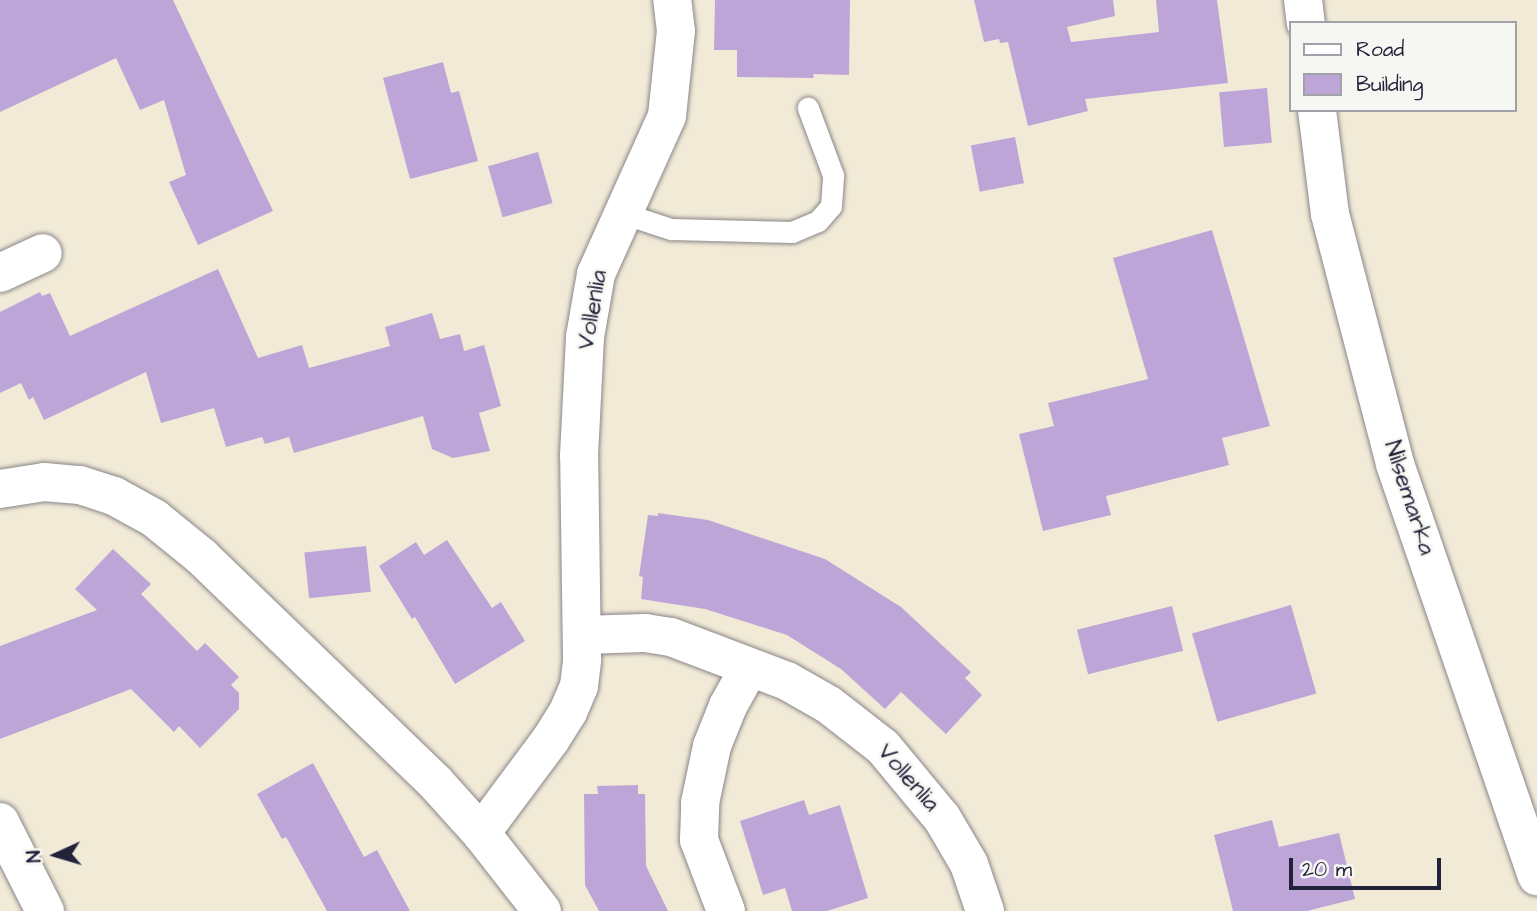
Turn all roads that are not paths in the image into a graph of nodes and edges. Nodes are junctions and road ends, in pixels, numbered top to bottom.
1 (672, 0) edge
2 (1303, 0) edge
3 (1306, 21) edge
4 (808, 108) dead end
5 (1317, 112) edge
6 (622, 213) junction
7 (43, 253) dead end
8 (0, 273) edge
9 (0, 488) edge
10 (582, 635) junction
11 (749, 668) junction
12 (0, 822) edge
13 (481, 833) junction
14 (1537, 876) edge
15 (45, 911) edge
16 (542, 911) edge
17 (726, 911) edge
18 (985, 911) edge

1 - 6 street, Vollenlia
2 - 3 street
4 - 6 lane
5 - 14 street, Nilsemarka
6 - 10 street, Vollenlia
7 - 8 street
9 - 13 street
10 - 11 street, Vollenlia
10 - 13 street, Vollenlia
11 - 17 street
11 - 18 street, Vollenlia
12 - 15 street
13 - 16 street

